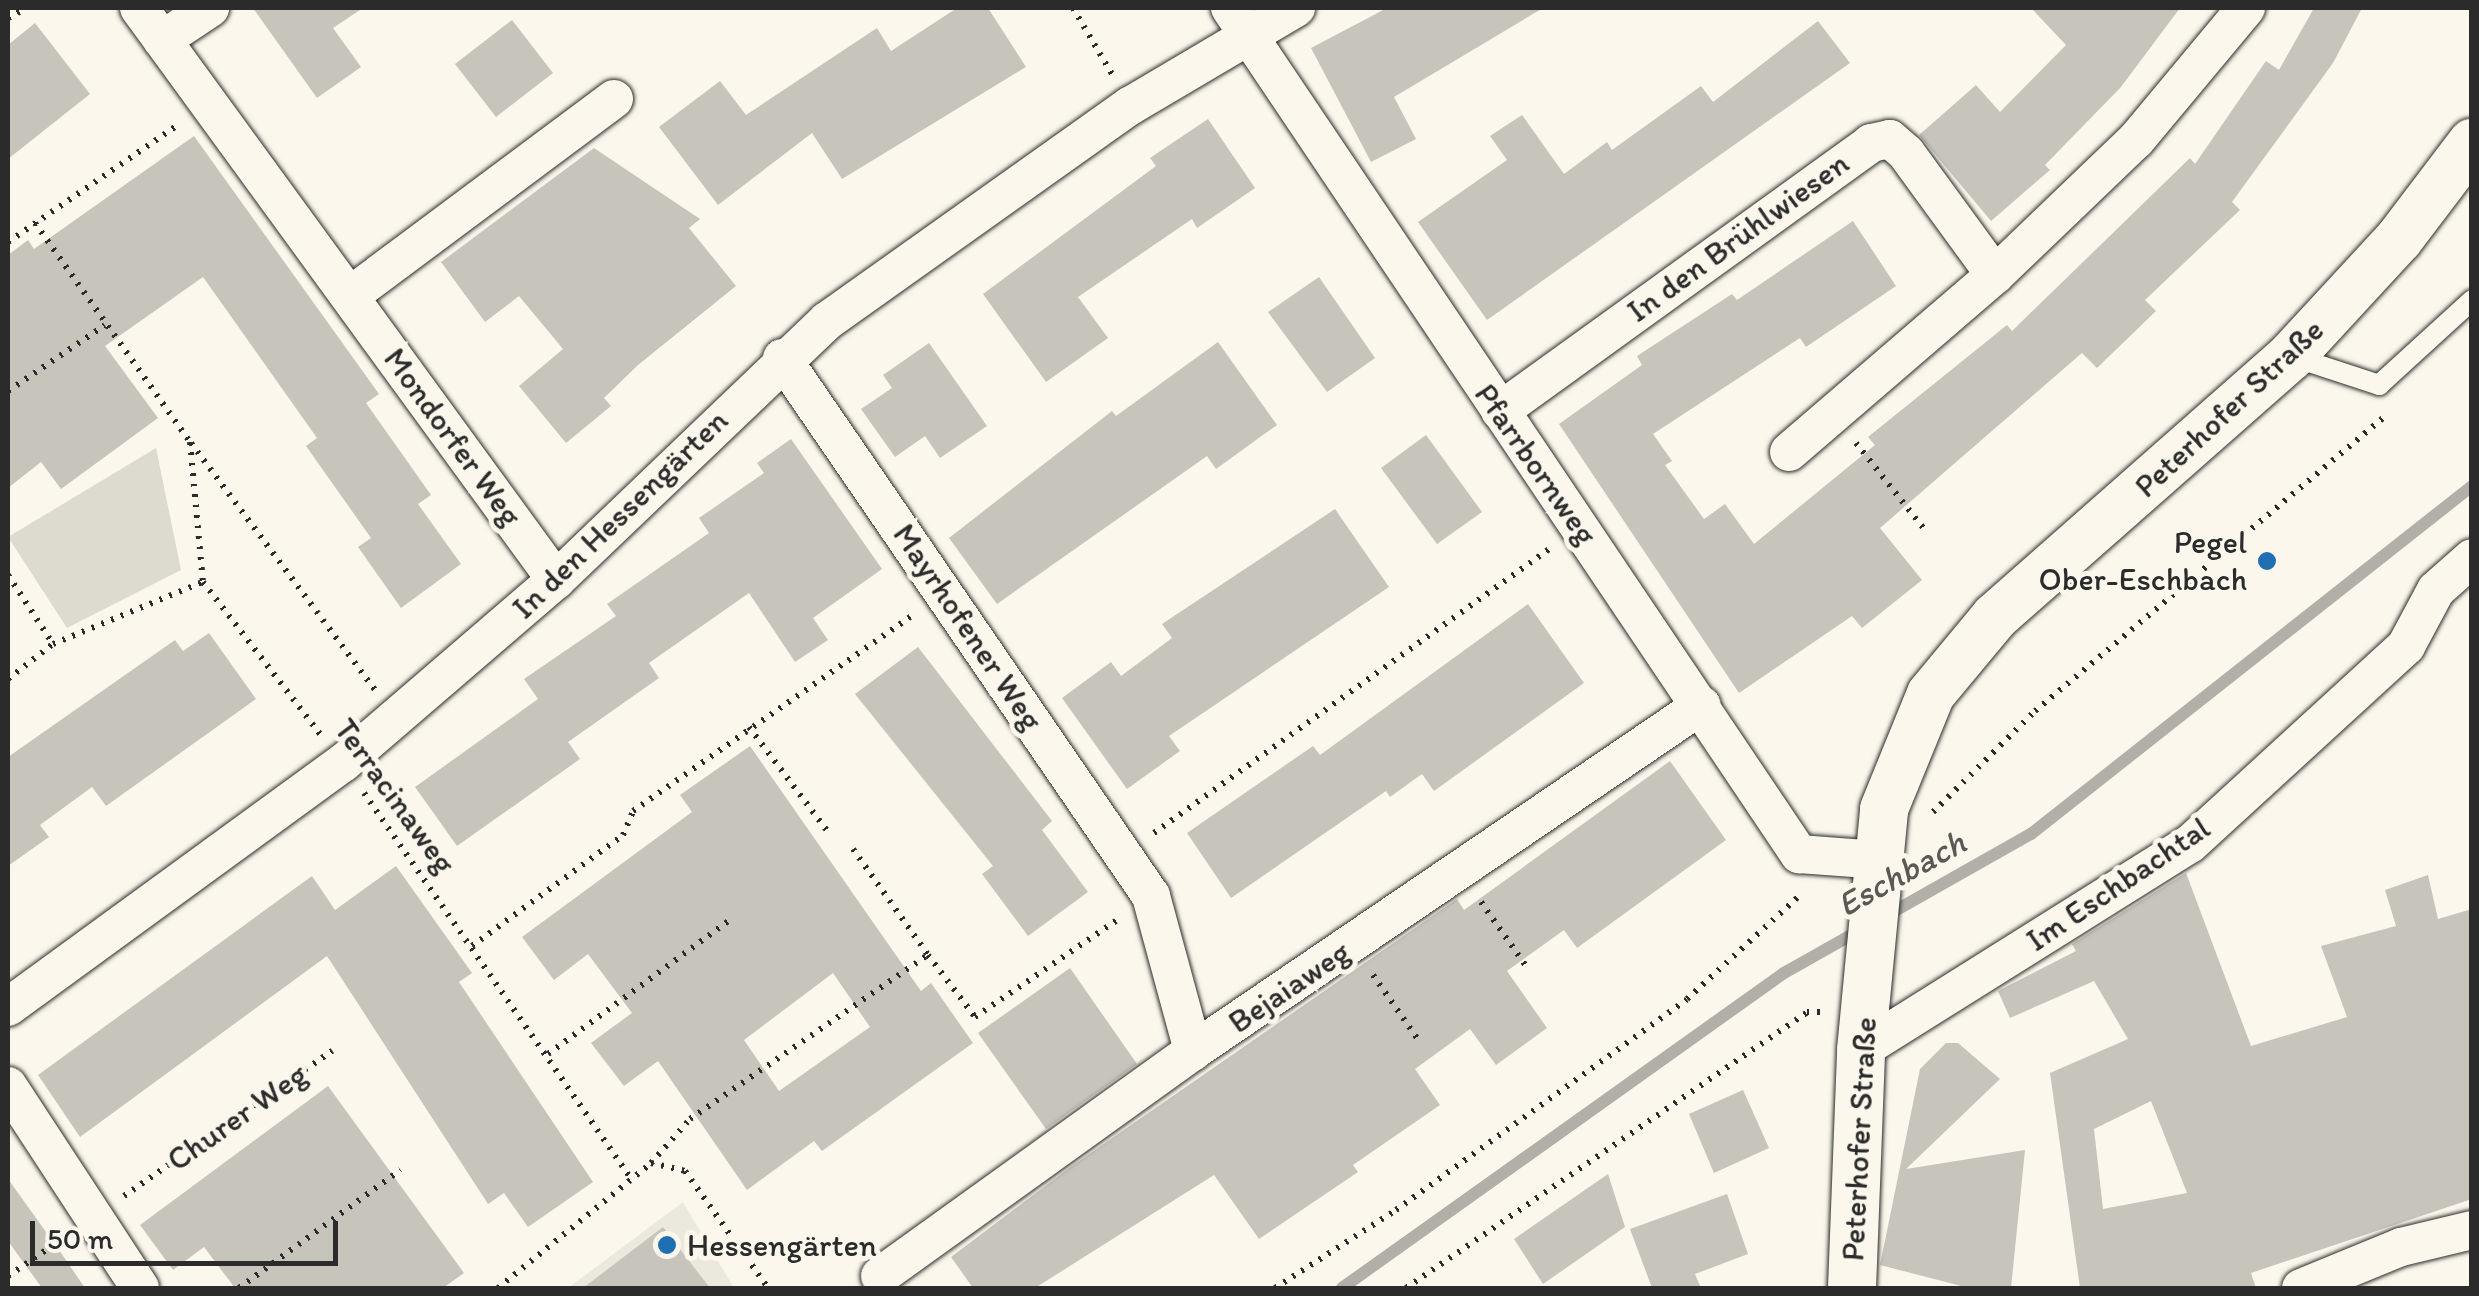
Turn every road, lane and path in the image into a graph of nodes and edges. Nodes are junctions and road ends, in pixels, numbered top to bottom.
1 (27, 8) edge
2 (139, 8) edge
3 (210, 8) edge
4 (1073, 8) edge
5 (1296, 8) edge
6 (2246, 8) edge
7 (8, 18) edge
8 (1237, 22) edge
9 (162, 40) junction
10 (614, 99) dead end
11 (210, 102) junction
12 (1130, 106) junction
13 (2472, 143) edge
14 (34, 223) junction
15 (8, 242) edge
16 (1995, 274) junction
17 (351, 295) junction
18 (2472, 300) edge
19 (105, 325) junction
20 (2291, 356) junction
21 (782, 358) junction
22 (8, 392) edge
23 (2399, 404) dead end
24 (1500, 410) junction
25 (1833, 414) junction
26 (190, 442) junction
27 (1789, 452) dead end
28 (1580, 527) junction
29 (1925, 530) dead end
30 (2472, 558) edge
31 (8, 575) edge
32 (556, 580) junction
33 (204, 582) junction
34 (945, 593) junction
35 (53, 644) junction
36 (8, 680) edge
37 (1702, 705) junction
38 (396, 718) junction
39 (749, 727) junction
40 (343, 763) junction
41 (831, 836) dead end
42 (854, 849) dead end
43 (1123, 855) junction
44 (1460, 873) junction
45 (1875, 882) junction
46 (1817, 887) dead end
47 (1152, 896) junction
48 (730, 920) dead end
49 (1353, 945) junction
50 (472, 946) junction
51 (928, 955) junction
52 (1526, 966) dead end
53 (8, 1007) edge
54 (1863, 1031) junction
55 (1418, 1041) dead end
56 (332, 1051) dead end
57 (1193, 1051) junction
58 (548, 1054) junction
59 (8, 1086) edge
60 (651, 1163) junction
61 (400, 1170) dead end
62 (631, 1179) junction
63 (93, 1218) junction
64 (2472, 1230) edge
65 (8, 1276) edge
66 (880, 1276) dead end
67 (140, 1288) edge
68 (239, 1288) edge
69 (498, 1288) edge
70 (768, 1288) edge
71 (1275, 1288) edge
72 (1406, 1288) edge
73 (1852, 1288) edge
74 (2301, 1288) edge

1 - 7 path
2 - 9 street, Mondorfer Weg
3 - 9 street
4 - 12 path
5 - 8 street, In den Hessengärten
6 - 16 street
8 - 12 street, In den Hessengärten
8 - 24 street, Pfarrbornweg
9 - 11 street, Mondorfer Weg
10 - 17 street
11 - 14 path
11 - 17 street, Mondorfer Weg
12 - 21 street, In den Hessengärten
13 - 20 street, Peterhofer Straße
14 - 15 path
14 - 19 path
16 - 24 street, In den Brühlwiesen
16 - 25 street
17 - 32 street, Mondorfer Weg
18 - 20 lane
19 - 22 path
19 - 26 path
20 - 45 street, Peterhofer Straße
21 - 32 street, In den Hessengärten
21 - 34 street, Mayrhofener Weg
23 - 45 path
24 - 28 street, Pfarrbornweg
25 - 27 street
25 - 29 path
26 - 33 path
26 - 38 path
28 - 37 street, Pfarrbornweg
28 - 43 path
30 - 54 street, Im Eschbachtal
31 - 35 path
32 - 38 street, In den Hessengärten
33 - 35 path
33 - 40 path, Terracinaweg
34 - 39 path
34 - 43 street, Mayrhofener Weg
35 - 36 path
37 - 44 street, Bejaiaweg
37 - 45 street, Pfarrbornweg
38 - 40 street, In den Hessengärten
39 - 41 path
39 - 50 path
40 - 50 path, Terracinaweg
40 - 53 street, In den Hessengärten
42 - 51 path
43 - 47 street, Mayrhofener Weg
44 - 49 street, Bejaiaweg
44 - 52 path
45 - 54 street, Peterhofer Straße
46 - 71 path
47 - 51 path
47 - 57 street, Mayrhofener Weg
48 - 58 path
49 - 55 path
49 - 57 street, Bejaiaweg
50 - 58 path, Terracinaweg
51 - 60 path
54 - 72 path
54 - 73 street, Peterhofer Straße
56 - 63 path, Churer Weg
57 - 66 street, Bejaiaweg
58 - 62 path, Terracinaweg
59 - 63 street
60 - 62 path
60 - 70 path
61 - 68 path
62 - 69 path
63 - 65 path, Churer Weg
63 - 67 street
64 - 74 street

